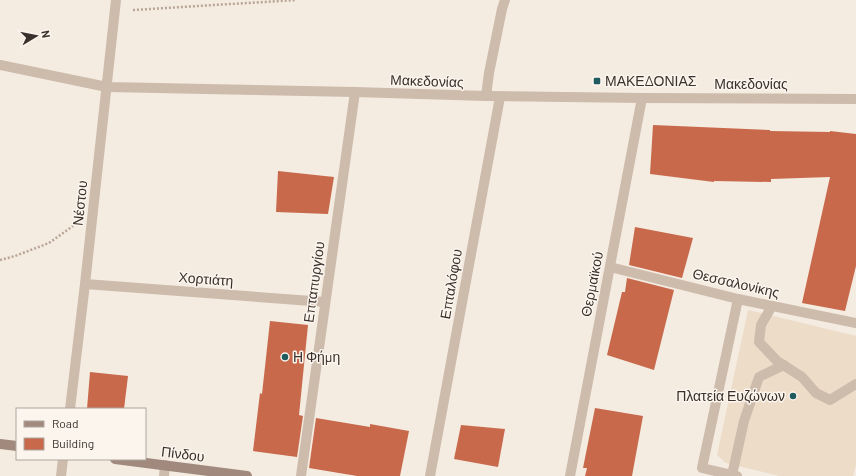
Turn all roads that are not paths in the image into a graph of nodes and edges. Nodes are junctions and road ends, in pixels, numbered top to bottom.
1 (116, 0) edge
2 (506, 0) edge
3 (0, 65) edge
4 (107, 87) junction
5 (354, 92) junction
6 (486, 96) junction
7 (500, 96) junction
8 (642, 98) junction
9 (856, 98) edge
10 (610, 267) junction
11 (85, 284) junction
12 (738, 299) junction
13 (325, 302) junction
14 (772, 306) junction
15 (856, 323) edge
16 (784, 365) junction
17 (856, 384) edge
18 (70, 408) edge
19 (0, 444) edge
20 (16, 446) edge
21 (63, 460) edge
22 (123, 460) edge
23 (165, 465) junction
24 (734, 475) edge
25 (61, 476) edge
26 (164, 476) edge
27 (247, 476) edge
28 (301, 476) edge
29 (430, 476) edge
30 (570, 476) edge

1 - 4 street, Νέστου
2 - 6 street
3 - 4 street, Μακεδονίας
4 - 5 street, Μακεδονίας
4 - 11 street, Νέστου
5 - 6 street, Μακεδονίας
5 - 13 street, Επταπυργίου
6 - 7 street, Μακεδονίας
7 - 8 street, Μακεδονίας
7 - 29 street, Επταλόφου
8 - 9 street, Μακεδονίας
8 - 10 street, Θερμαϊκού
10 - 12 street, Θεσσαλονίκης
10 - 30 street, Θερμαϊκού
11 - 13 street, Χορτιάτη
11 - 18 street, Νέστου
12 - 14 street, Θεσσαλονίκης
12 - 24 street
13 - 28 street, Επταπυργίου
14 - 15 street, Θεσσαλονίκης
14 - 16 street
16 - 17 street
16 - 24 street
19 - 20 street
21 - 25 street
22 - 23 street, Πίνδου
23 - 26 street
23 - 27 street, Πίνδου

